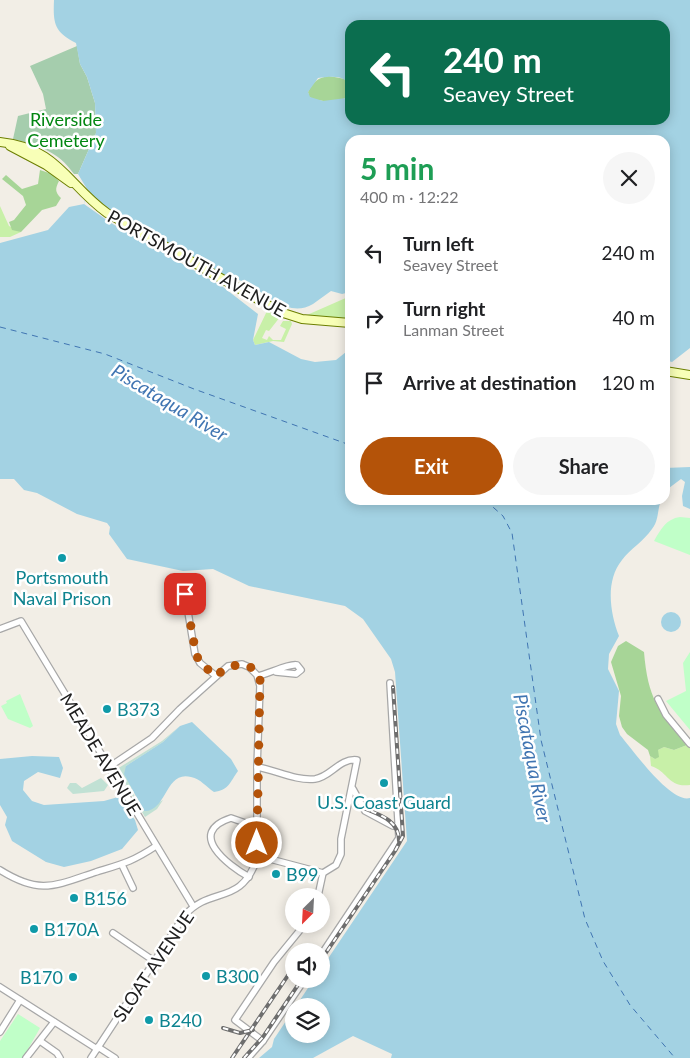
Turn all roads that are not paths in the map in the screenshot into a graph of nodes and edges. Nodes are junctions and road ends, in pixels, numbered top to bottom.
1 (0, 142) edge
2 (345, 323) edge
3 (670, 371) edge
4 (690, 375) edge
5 (179, 582) dead end
6 (0, 629) edge
7 (276, 672) dead end
8 (216, 676) junction
9 (258, 676) junction
10 (390, 683) dead end
11 (658, 699) dead end
12 (690, 744) edge
13 (257, 766) junction
14 (109, 767) junction
15 (353, 790) junction
16 (400, 826) junction
17 (257, 827) junction
18 (156, 846) junction
19 (257, 859) junction
20 (122, 865) junction
21 (0, 870) edge
22 (323, 873) junction
23 (250, 877) junction
24 (133, 888) dead end
25 (320, 888) edge
26 (193, 906) junction
27 (113, 933) dead end
28 (298, 933) edge
29 (329, 943) edge
30 (154, 961) junction
31 (0, 986) edge
32 (299, 988) edge
33 (20, 1000) junction
34 (54, 1022) junction
35 (0, 1032) edge
36 (40, 1041) junction
37 (263, 1041) junction
38 (97, 1048) junction
39 (26, 1058) edge
40 (60, 1058) edge
41 (91, 1058) edge
42 (115, 1058) edge
43 (248, 1058) edge

1 - 2 main road, PORTSMOUTH AVENUE
3 - 4 main road
5 - 8 street
6 - 14 street, MEADE AVENUE
7 - 9 street
8 - 9 street
8 - 14 street
9 - 13 street, SLOAT AVENUE
10 - 16 street
11 - 12 street
13 - 15 street
13 - 17 street, SLOAT AVENUE
14 - 18 street, MEADE AVENUE
15 - 16 street
15 - 22 street
16 - 29 street
17 - 19 street, SLOAT AVENUE
17 - 23 street
18 - 20 street
18 - 26 street, MEADE AVENUE
19 - 22 street
19 - 23 street, SLOAT AVENUE
20 - 21 street
20 - 24 street
22 - 25 street
23 - 26 street, SLOAT AVENUE
26 - 30 street, SLOAT AVENUE
27 - 30 street
28 - 37 street
30 - 38 street, SLOAT AVENUE
31 - 33 street
32 - 37 street
33 - 34 street
33 - 35 street
34 - 36 street
34 - 38 street
36 - 39 street
36 - 40 street
37 - 43 street
38 - 41 street, SLOAT AVENUE
38 - 42 street

